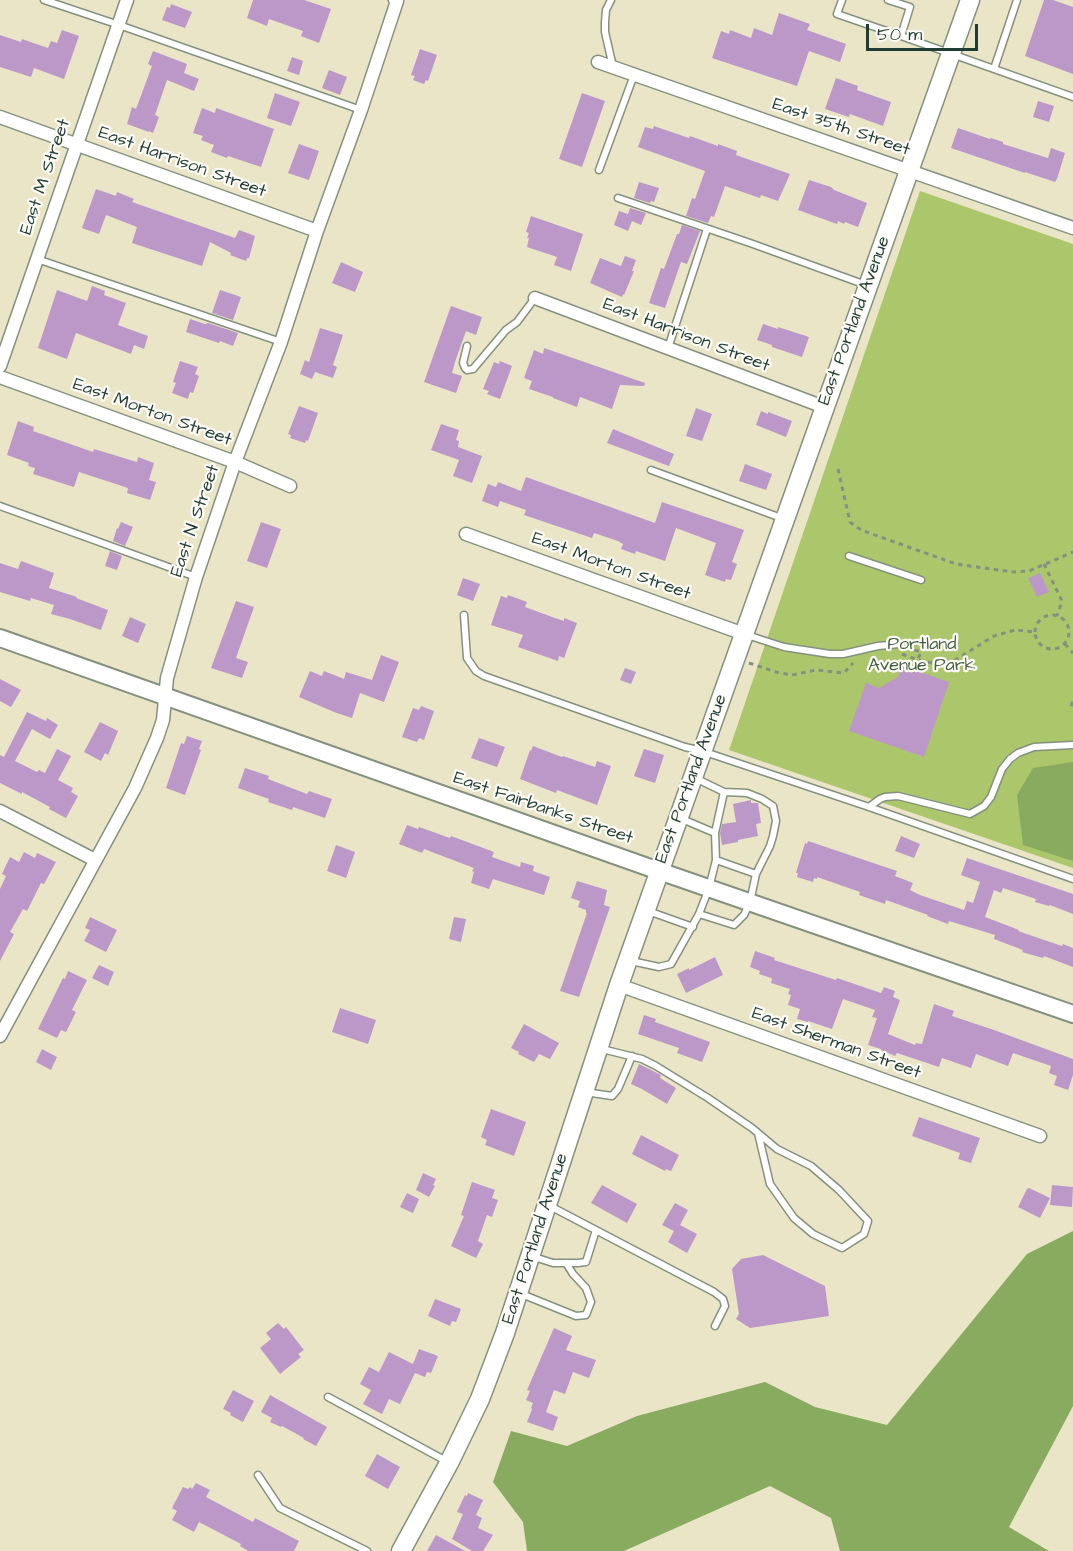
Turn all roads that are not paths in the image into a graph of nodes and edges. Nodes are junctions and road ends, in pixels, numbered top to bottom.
1 (44, 0) edge
2 (127, 0) edge
3 (610, 0) edge
4 (842, 0) edge
5 (888, 0) edge
6 (970, 0) edge
7 (1017, 0) edge
8 (396, 1) edge
9 (119, 25) junction
10 (900, 36) junction
11 (950, 54) junction
12 (598, 62) dead end
13 (613, 67) junction
14 (994, 69) junction
15 (634, 75) junction
16 (1073, 97) edge
17 (361, 110) junction
18 (0, 117) edge
19 (76, 144) junction
20 (599, 171) dead end
21 (908, 171) junction
22 (618, 198) dead end
23 (1073, 228) edge
24 (707, 229) junction
25 (317, 231) junction
26 (37, 259) junction
27 (867, 286) junction
28 (535, 298) joint
29 (280, 342) junction
30 (467, 346) dead end
31 (667, 349) junction
32 (0, 366) edge
33 (0, 377) edge
34 (824, 406) junction
35 (235, 462) junction
36 (651, 470) dead end
37 (290, 486) dead end
38 (0, 506) edge
39 (784, 519) junction
40 (466, 534) dead end
41 (849, 556) dead end
42 (196, 577) junction
43 (921, 580) dead end
44 (464, 615) dead end
45 (744, 634) junction
46 (0, 638) edge
47 (899, 644) road end
48 (165, 696) junction
49 (1073, 746) edge
50 (702, 751) junction
51 (693, 777) junction
52 (724, 792) junction
53 (869, 807) junction
54 (0, 811) edge
55 (678, 818) junction
56 (715, 833) junction
57 (95, 860) junction
58 (716, 860) junction
59 (659, 871) junction
60 (756, 874) junction
61 (1073, 879) edge
62 (709, 888) junction
63 (750, 902) junction
64 (646, 910) junction
65 (699, 914) junction
66 (693, 927) junction
67 (628, 960) junction
68 (619, 986) junction
69 (1073, 1014) edge
70 (0, 1036) edge
71 (598, 1048) junction
72 (632, 1056) junction
73 (584, 1092) junction
74 (758, 1133) junction
75 (1040, 1136) dead end
76 (547, 1205) junction
77 (596, 1230) junction
78 (531, 1256) junction
79 (566, 1263) junction
80 (519, 1292) junction
81 (716, 1326) dead end
82 (328, 1397) dead end
83 (448, 1462) junction
84 (258, 1475) dead end
85 (367, 1551) edge
86 (401, 1551) edge

1 - 9 lane
2 - 9 street, East M Street
3 - 13 lane
4 - 10 lane
5 - 10 lane
6 - 11 main road, East Portland Avenue
7 - 14 lane
8 - 17 street, East N Street
9 - 17 lane
9 - 19 street, East M Street
10 - 11 lane
11 - 14 lane
11 - 21 main road, East Portland Avenue
12 - 13 street, East 35th Street
13 - 15 street, East 35th Street
14 - 16 lane
15 - 20 lane
15 - 21 street, East 35th Street
17 - 25 street, East N Street
18 - 19 street, East Harrison Street
19 - 25 street, East Harrison Street
19 - 26 street, East M Street
21 - 23 street, East 35th Street
21 - 27 main road, East Portland Avenue
22 - 24 lane
24 - 27 lane
24 - 31 lane
25 - 29 street, East N Street
26 - 29 lane
26 - 32 street, East M Street
27 - 34 main road, East Portland Avenue
28 - 30 lane
28 - 31 street, East Harrison Street
29 - 35 street, East N Street
31 - 34 street, East Harrison Street
33 - 35 street, East Morton Street
34 - 39 main road, East Portland Avenue
35 - 37 street, East Morton Street
35 - 42 street, East N Street
36 - 39 lane
38 - 42 lane
39 - 45 main road, East Portland Avenue
40 - 45 street, East Morton Street
41 - 43 lane
42 - 48 street, East N Street
44 - 50 lane
45 - 47 lane
45 - 50 main road, East Portland Avenue
46 - 48 street, East Fairbanks Street
48 - 57 street, East N Street
48 - 59 street, East Fairbanks Street
49 - 53 lane
50 - 51 main road, East Portland Avenue
50 - 53 lane
51 - 52 lane
51 - 55 main road, East Portland Avenue
52 - 56 lane
52 - 60 lane
53 - 61 lane
54 - 57 street
55 - 56 lane
55 - 59 main road, East Portland Avenue
56 - 58 lane
57 - 70 street, East N Street
58 - 60 lane
58 - 62 lane
59 - 62 street, East Fairbanks Street
59 - 64 main road, East Portland Avenue
60 - 63 lane
62 - 63 street, East Fairbanks Street
62 - 65 lane
63 - 65 lane
63 - 69 street, East Fairbanks Street
64 - 66 lane
64 - 67 main road, East Portland Avenue
65 - 66 lane
66 - 67 lane
67 - 68 main road, East Portland Avenue
68 - 71 main road, East Portland Avenue
68 - 75 street, East Sherman Street
71 - 72 lane
71 - 73 main road, East Portland Avenue
72 - 73 lane
72 - 74 lane
73 - 76 main road, East Portland Avenue
74 - 74 lane
76 - 77 lane
76 - 78 main road, East Portland Avenue
77 - 79 lane
77 - 81 lane
78 - 79 lane
78 - 80 main road, East Portland Avenue
79 - 80 lane
80 - 83 main road, East Portland Avenue
82 - 83 lane
83 - 86 main road, East Portland Avenue
84 - 85 lane

